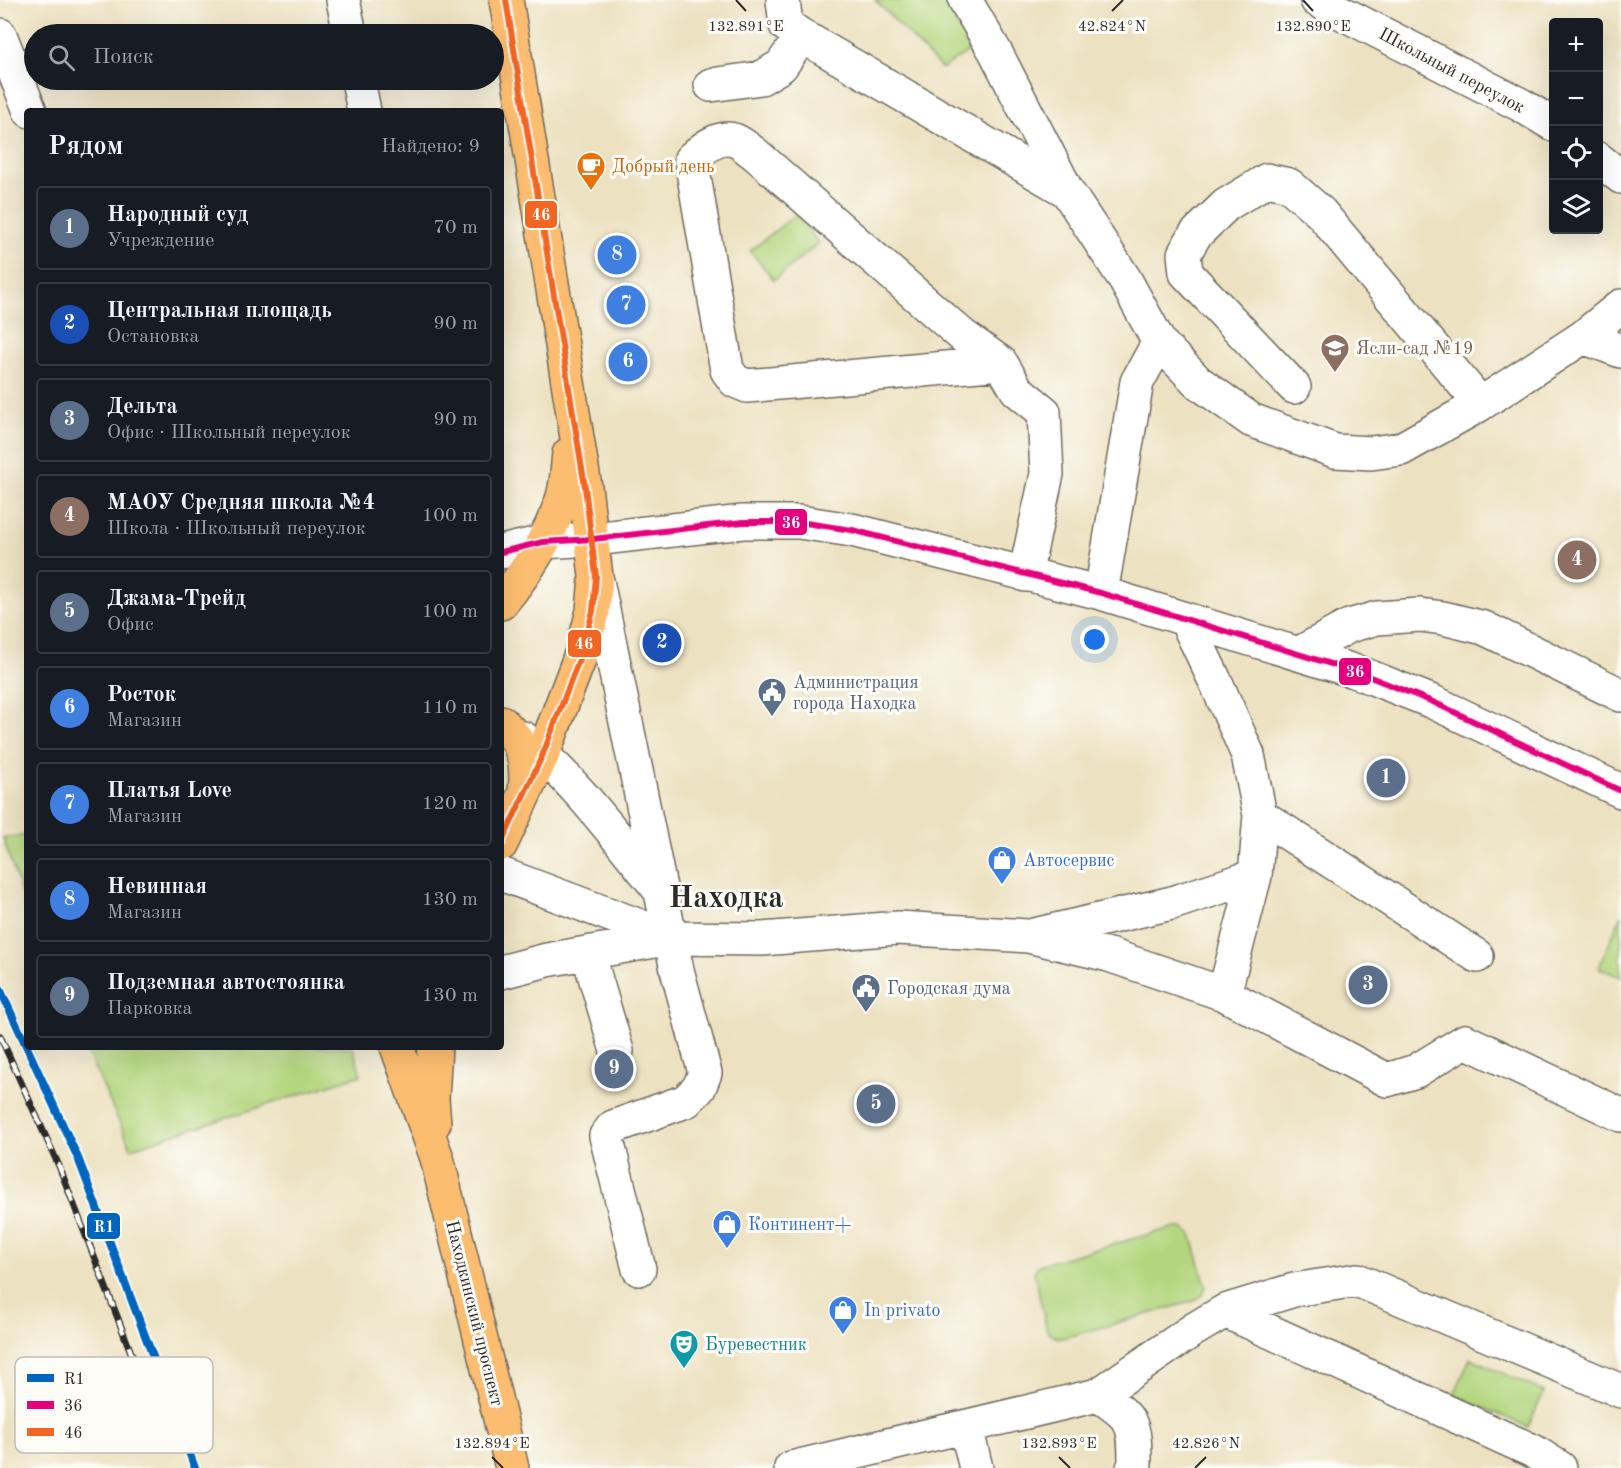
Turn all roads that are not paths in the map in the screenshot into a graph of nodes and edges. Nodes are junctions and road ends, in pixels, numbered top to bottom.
1 (343, 0) edge
2 (506, 0) edge
3 (783, 0) edge
4 (965, 0) edge
5 (1317, 0) edge
6 (348, 24) edge
7 (0, 35) edge
8 (802, 36) junction
9 (711, 85) dead end
10 (360, 90) edge
11 (29, 108) edge
12 (363, 108) edge
13 (1549, 122) edge
14 (1603, 162) edge
15 (1621, 177) edge
16 (1067, 190) junction
17 (1621, 306) edge
18 (1583, 337) junction
19 (1159, 342) junction
20 (1621, 351) edge
21 (1001, 363) junction
22 (568, 380) junction
23 (1294, 387) dead end
24 (1479, 405) junction
25 (593, 539) junction
26 (543, 542) junction
27 (504, 551) edge
28 (1024, 575) junction
29 (596, 576) junction
30 (1101, 593) junction
31 (504, 599) edge
32 (1186, 620) junction
33 (1298, 654) junction
34 (1621, 695) edge
35 (504, 724) edge
36 (504, 725) edge
37 (543, 754) junction
38 (1621, 791) edge
39 (1260, 815) junction
40 (508, 820) edge
41 (504, 875) edge
42 (1255, 876) junction
43 (662, 892) junction
44 (1029, 936) junction
45 (671, 938) junction
46 (588, 953) junction
47 (1477, 956) dead end
48 (504, 971) edge
49 (1224, 994) junction
50 (399, 1050) edge
51 (435, 1050) edge
52 (617, 1051) dead end
53 (1621, 1116) edge
54 (437, 1158) junction
55 (639, 1269) dead end
56 (1225, 1311) junction
57 (1621, 1391) edge
58 (1098, 1395) junction
59 (966, 1427) junction
60 (1139, 1467) edge
61 (512, 1468) edge
62 (791, 1468) edge
63 (976, 1468) edge
64 (1560, 1468) edge

1 - 6 street
2 - 22 main road
3 - 8 street
4 - 16 street
5 - 13 street, Школьный переулок
7 - 11 street
8 - 9 street
8 - 16 street
10 - 12 street
14 - 15 street
16 - 19 street
17 - 18 street
18 - 20 street
18 - 24 street
19 - 24 street
19 - 30 street
21 - 21 street
21 - 28 street
22 - 25 main road
22 - 26 main road
23 - 24 street
25 - 26 street
25 - 28 street
25 - 29 main road
26 - 27 street
26 - 31 main road
28 - 30 street
29 - 37 main road
29 - 43 street
30 - 32 street
32 - 33 street
32 - 39 street
33 - 34 street
33 - 38 street
35 - 37 street
36 - 40 main road
37 - 40 main road
37 - 43 street
39 - 42 street
39 - 47 street
41 - 45 street
42 - 44 street
42 - 49 street
43 - 45 street
44 - 45 street
44 - 49 street
45 - 46 street
45 - 55 street
46 - 48 street
46 - 52 street
49 - 53 street
50 - 54 main road, Находкинский проспект
51 - 54 main road, Находкинский проспект
54 - 61 main road, Находкинский проспект
56 - 57 street
56 - 58 street
56 - 64 street
58 - 59 street
58 - 60 street
59 - 62 street
59 - 63 street

